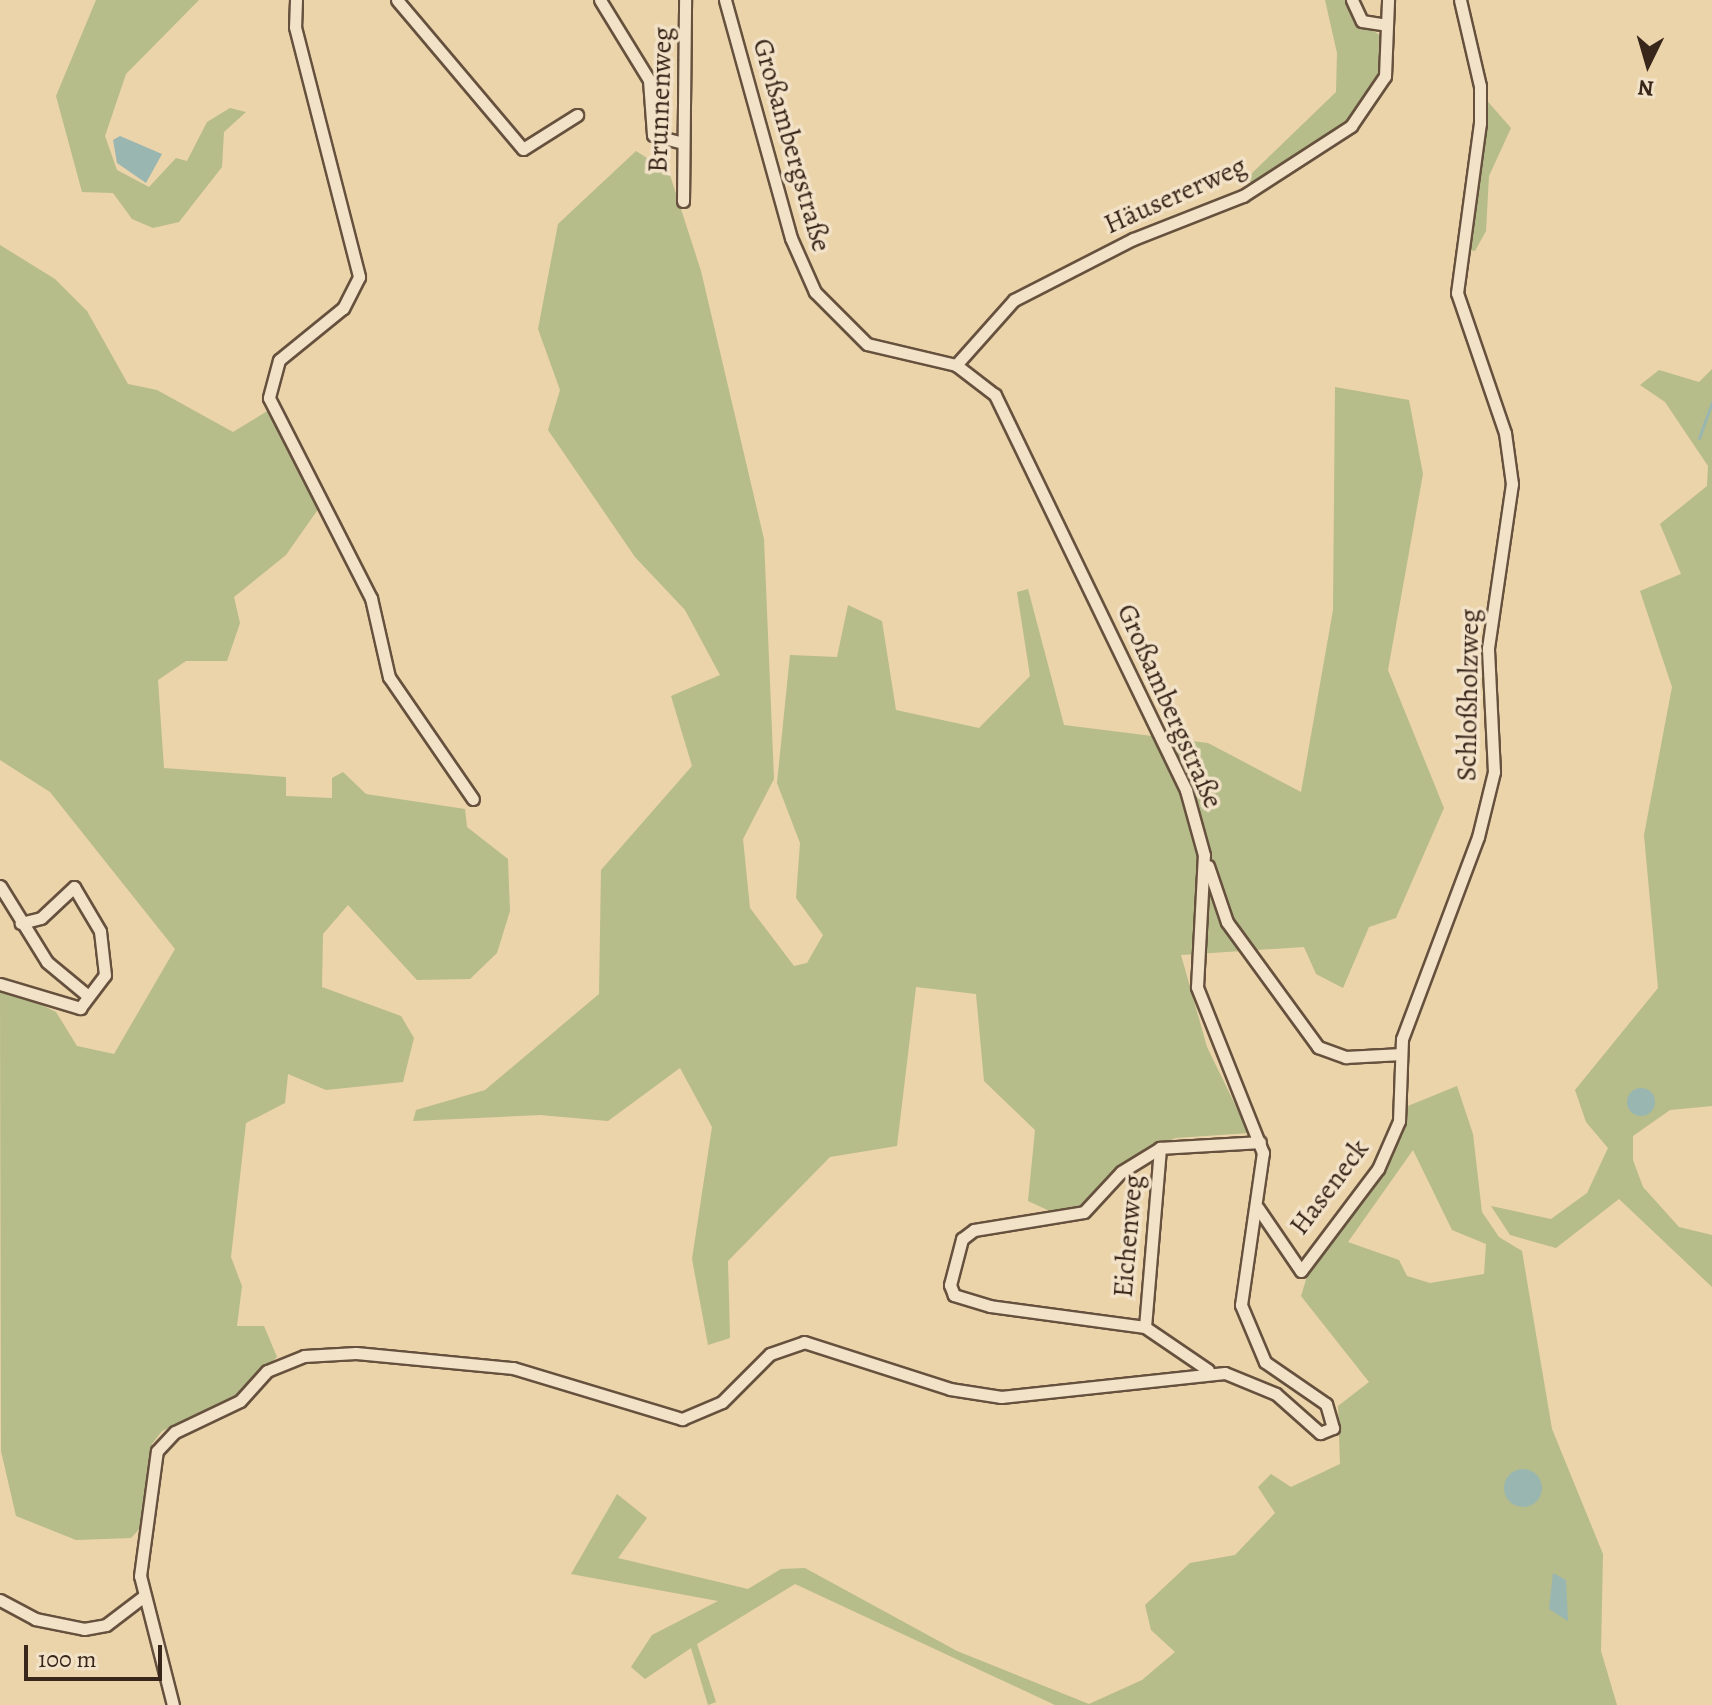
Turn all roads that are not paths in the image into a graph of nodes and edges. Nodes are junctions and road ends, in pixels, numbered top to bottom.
1 (296, 0) edge
2 (397, 0) edge
3 (600, 0) edge
4 (685, 0) edge
5 (725, 0) edge
6 (1352, 0) edge
7 (1388, 0) edge
8 (1460, 0) edge
9 (1387, 25) junction
10 (577, 115) dead end
11 (682, 143) junction
12 (683, 201) dead end
13 (956, 365) junction
14 (473, 799) dead end
15 (1204, 855) junction
16 (0, 886) edge
17 (21, 923) junction
18 (0, 984) edge
19 (88, 996) junction
20 (1401, 1054) junction
21 (1260, 1142) junction
22 (1160, 1148) junction
23 (1258, 1208) junction
24 (1145, 1327) junction
25 (1208, 1370) junction
26 (144, 1596) junction
27 (0, 1600) edge
28 (173, 1705) edge

1 - 14 street
2 - 10 street
3 - 11 street
4 - 11 street, Brunnenweg
5 - 13 street, Großambergstraße
6 - 9 street
7 - 9 street, Häusererweg
8 - 20 street, Schloßholzweg
9 - 13 street, Häusererweg
11 - 12 street, Brunnenweg
13 - 15 street, Großambergstraße
15 - 20 street
15 - 21 street, Großambergstraße
16 - 17 street
17 - 19 street
17 - 19 street
18 - 19 street
20 - 23 street, Haseneck
21 - 22 street
21 - 23 street, Großambergstraße
22 - 24 street, Eichenweg
22 - 24 street
23 - 25 street, Großambergstraße
24 - 25 street
25 - 26 street, Großambergstraße
26 - 27 street
26 - 28 street, Großambergstraße

